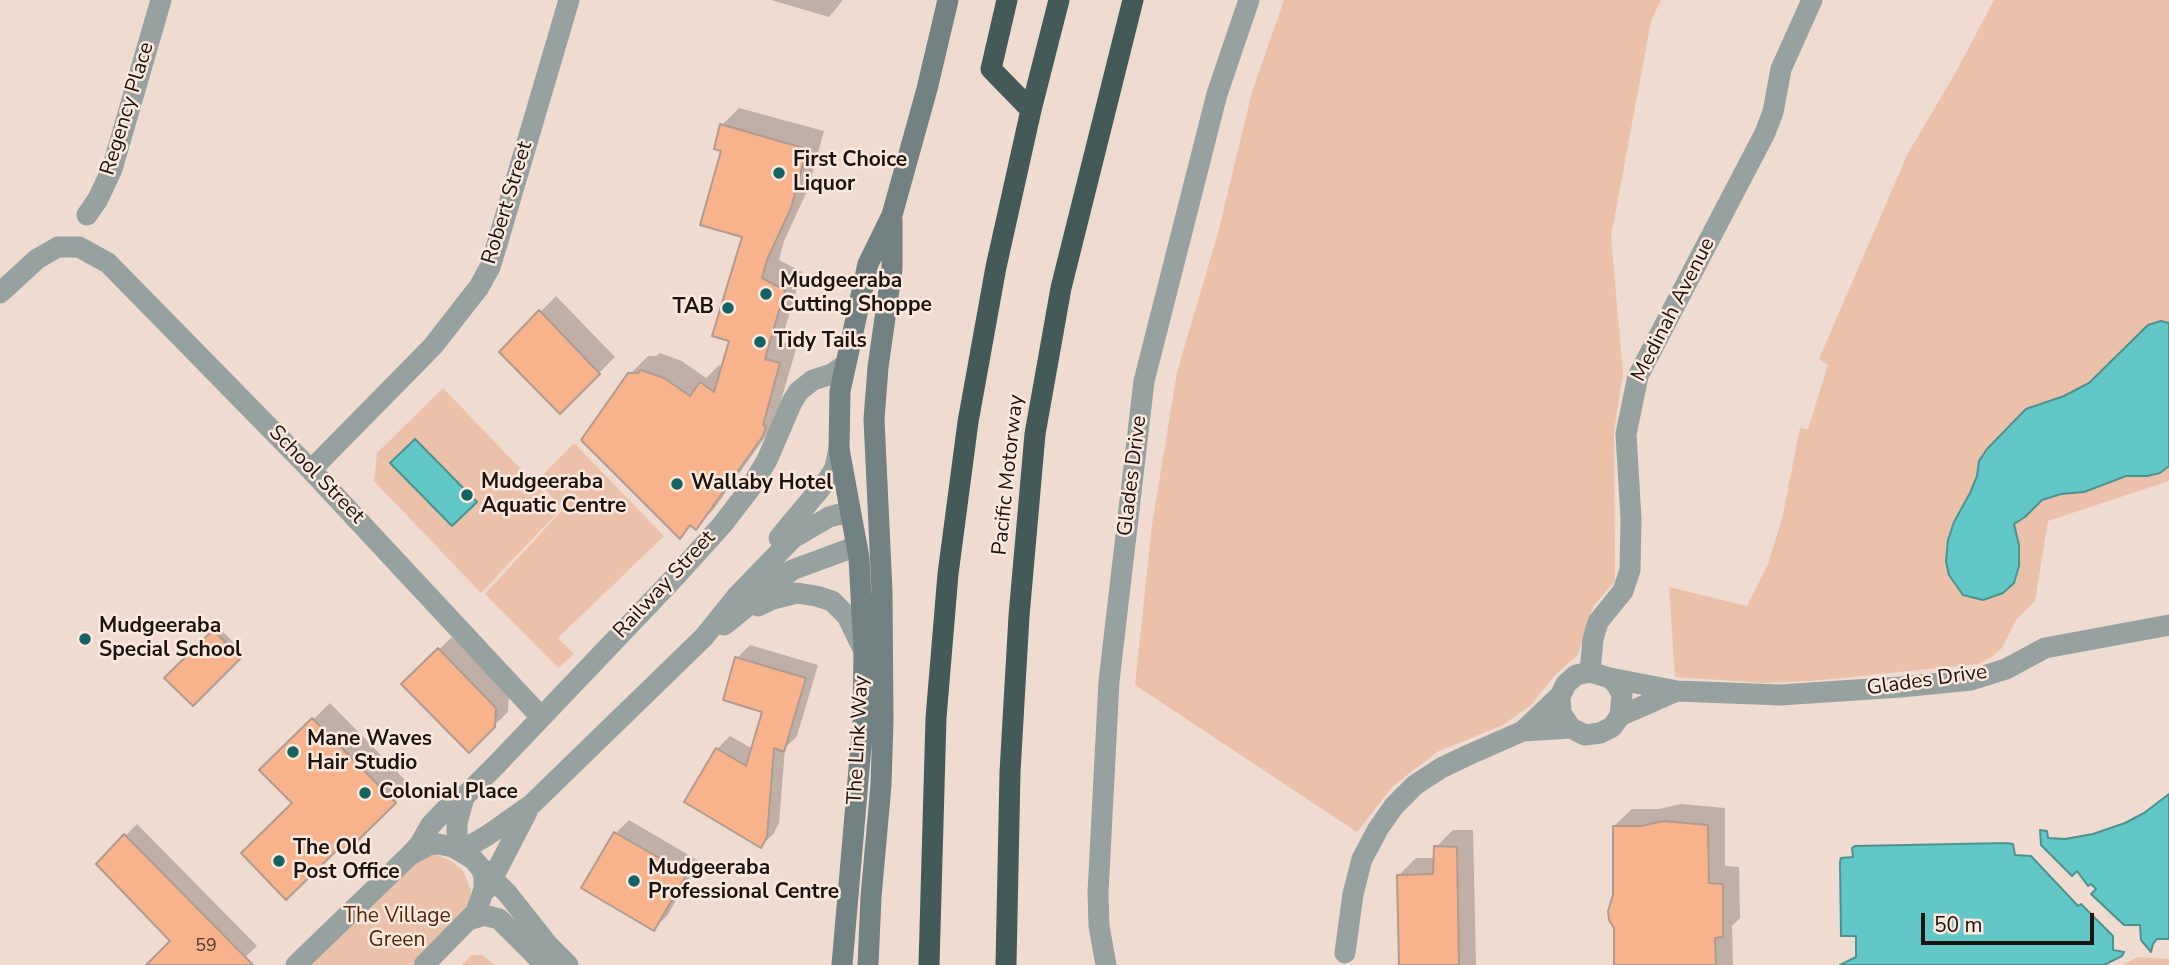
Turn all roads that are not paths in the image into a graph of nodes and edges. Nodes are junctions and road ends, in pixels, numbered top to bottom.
1 (161, 0) edge
2 (569, 0) edge
3 (948, 0) edge
4 (1007, 0) edge
5 (1059, 0) edge
6 (1133, 0) edge
7 (1249, 0) edge
8 (1812, 0) edge
9 (1031, 110) junction
10 (87, 215) dead end
11 (892, 215) junction
12 (0, 293) edge
13 (845, 365) junction
14 (839, 449) junction
15 (311, 470) junction
16 (851, 516) junction
17 (879, 530) junction
18 (857, 546) junction
19 (737, 596) junction
20 (723, 625) junction
21 (2169, 625) edge
22 (704, 637) junction
23 (864, 651) junction
24 (1600, 675) junction
25 (1677, 691) junction
26 (1560, 696) junction
27 (541, 716) junction
28 (1620, 716) junction
29 (1571, 728) junction
30 (1523, 731) junction
31 (464, 797) junction
32 (532, 804) junction
33 (459, 850) junction
34 (410, 855) junction
35 (485, 871) junction
36 (469, 920) junction
37 (1345, 953) dead end
38 (296, 965) edge
39 (424, 965) edge
40 (545, 965) edge
41 (568, 965) edge
42 (842, 965) edge
43 (868, 965) edge
44 (929, 965) edge
45 (1006, 965) edge
46 (1106, 965) edge

1 - 10 street, Regency Place
2 - 15 street, Robert Street
3 - 11 main road
4 - 9 highway
5 - 9 highway, Pacific Motorway
6 - 45 highway, Pacific Motorway
7 - 46 street, Glades Drive
8 - 24 street, Medinah Avenue
9 - 44 highway, Pacific Motorway
11 - 13 main road
11 - 17 main road
12 - 15 street, School Street
13 - 14 main road
13 - 27 street, Railway Street
14 - 16 main road
14 - 19 street
15 - 27 street, School Street
16 - 17 main road
16 - 18 main road, The Link Way
16 - 19 street
17 - 18 main road
17 - 43 main road
18 - 20 street
18 - 23 main road, The Link Way
19 - 22 street
20 - 22 street
20 - 23 street
21 - 25 street, Glades Drive
22 - 32 street
23 - 42 main road, The Link Way
24 - 25 street, Glades Drive
24 - 26 street, Glades Drive
24 - 28 street
25 - 28 street, Glades Drive
26 - 29 street
26 - 30 street, Glades Drive
27 - 31 street, Railway Street
28 - 29 street, Glades Drive
29 - 30 street, Glades Drive
30 - 37 street, Glades Drive
31 - 33 street
31 - 34 street, Railway Street
32 - 33 street
32 - 35 street
33 - 34 street, Railway Street
33 - 35 street
34 - 38 street, Railway Street
35 - 36 street
35 - 41 street
36 - 39 street
36 - 40 street

